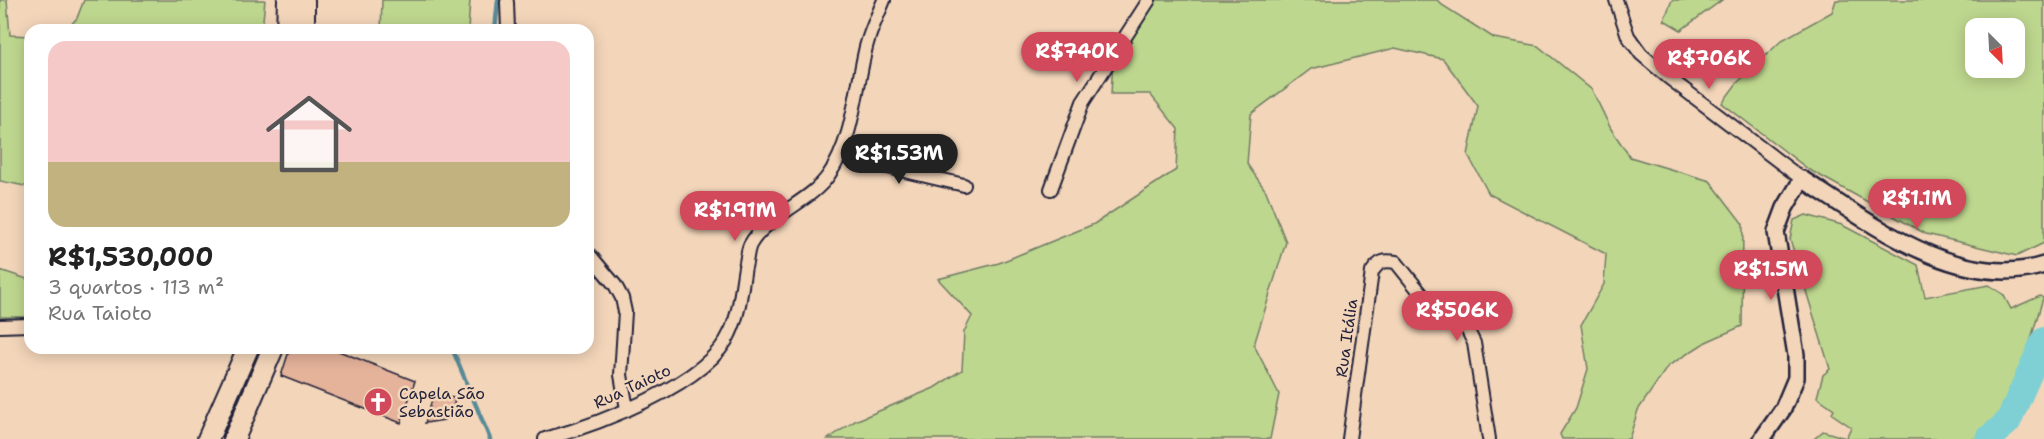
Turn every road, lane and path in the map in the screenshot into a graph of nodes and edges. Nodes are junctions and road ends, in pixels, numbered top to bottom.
1 (288, 0) edge
2 (304, 0) edge
3 (884, 0) edge
4 (1149, 0) edge
5 (1616, 0) edge
6 (507, 2) dead end
7 (287, 24) edge
8 (304, 24) edge
9 (508, 24) edge
10 (841, 156) junction
11 (1802, 179) junction
12 (964, 185) dead end
13 (1051, 189) dead end
14 (594, 259) edge
15 (2044, 265) edge
16 (24, 325) edge
17 (0, 326) edge
18 (245, 354) edge
19 (270, 354) edge
20 (627, 410) junction
21 (208, 439) edge
22 (234, 439) edge
23 (545, 439) edge
24 (1349, 439) edge
25 (1489, 439) edge
26 (1762, 439) edge

1 - 7 main road
2 - 8 main road
3 - 10 street, Rua Taioto
4 - 13 street
5 - 11 street
6 - 9 street
10 - 12 street
10 - 20 street, Rua Taioto
11 - 15 street
11 - 26 street
14 - 20 street
16 - 17 street
18 - 21 main road
19 - 22 main road
20 - 23 street, Rua Taioto
24 - 25 street, Rua Itália

